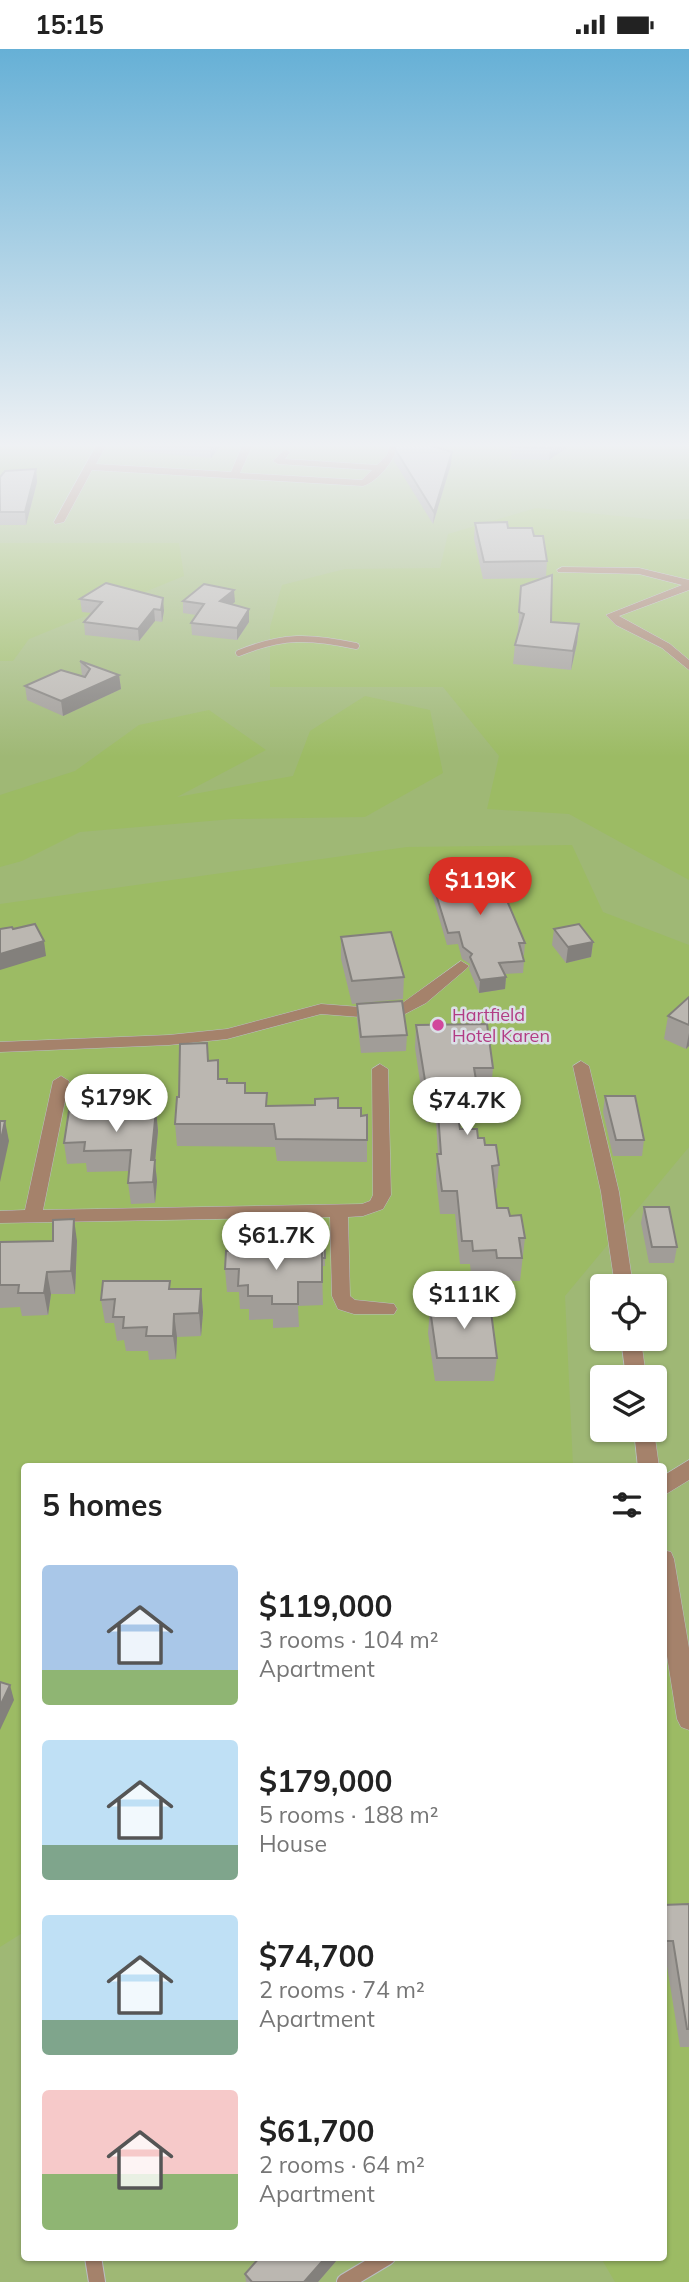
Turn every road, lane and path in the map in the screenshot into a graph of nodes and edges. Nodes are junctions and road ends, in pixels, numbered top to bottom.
1 (562, 570) dead end
2 (689, 585) edge
3 (356, 646) dead end
4 (239, 653) dead end
5 (689, 666) edge
6 (461, 966) dead end
7 (0, 1047) edge
8 (581, 1066) dead end
9 (380, 1069) dead end
10 (61, 1081) dead end
11 (340, 1211) junction
12 (33, 1216) junction
13 (0, 1217) edge
14 (622, 1274) edge
15 (387, 1309) dead end
16 (646, 1442) edge
17 (648, 1463) edge
18 (689, 1469) edge
19 (667, 1484) edge
20 (667, 1584) edge
21 (689, 1719) edge
22 (94, 2261) edge
23 (380, 2261) edge
24 (97, 2282) edge
25 (345, 2282) edge

1 - 2 street
2 - 5 street
3 - 4 lane
6 - 7 street
8 - 14 street
9 - 11 street
10 - 12 street
11 - 12 street
11 - 15 street
12 - 13 street
16 - 17 street
18 - 19 street
20 - 21 street
22 - 24 lane
23 - 25 lane

